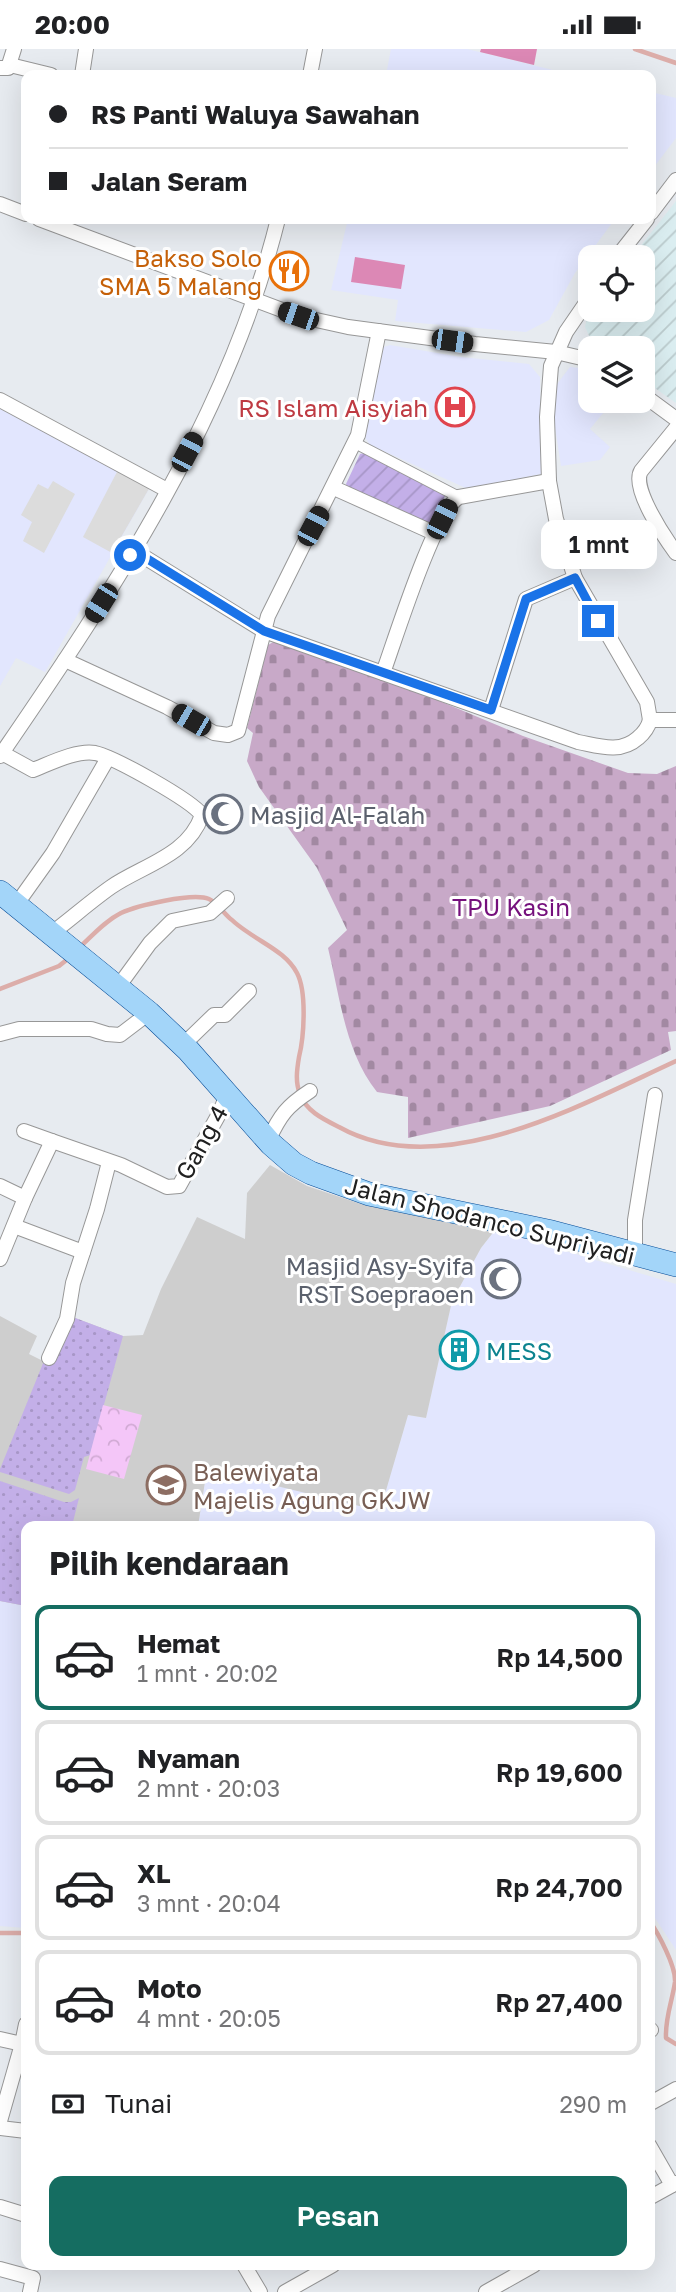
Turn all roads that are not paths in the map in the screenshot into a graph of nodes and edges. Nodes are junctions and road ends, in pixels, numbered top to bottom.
1 (14, 49) edge
2 (86, 49) edge
3 (315, 49) edge
4 (5, 66) edge
5 (25, 70) edge
6 (83, 70) edge
7 (311, 70) edge
8 (676, 180) edge
9 (0, 204) edge
10 (656, 206) edge
11 (21, 212) edge
12 (52, 224) edge
13 (277, 224) edge
14 (643, 224) edge
15 (626, 245) edge
16 (254, 301) junction
17 (578, 316) edge
18 (379, 331) junction
19 (556, 352) junction
20 (578, 357) edge
21 (0, 400) edge
22 (655, 404) edge
23 (676, 419) edge
24 (676, 428) edge
25 (355, 443) junction
26 (549, 481) junction
27 (334, 488) junction
28 (167, 490) junction
29 (459, 496) junction
30 (434, 533) junction
31 (133, 550) junction
32 (676, 553) edge
33 (575, 578) junction
34 (264, 631) junction
35 (65, 660) junction
36 (383, 673) junction
37 (491, 710) junction
38 (650, 720) junction
39 (676, 720) edge
40 (1, 755) edge
41 (108, 758) junction
42 (8, 898) edge
43 (228, 898) dead end
44 (52, 933) junction
45 (118, 987) junction
46 (249, 991) dead end
47 (149, 1013) junction
48 (0, 1034) edge
49 (183, 1045) junction
50 (310, 1091) dead end
51 (227, 1095) junction
52 (655, 1095) dead end
53 (24, 1131) dead end
54 (52, 1141) junction
55 (268, 1141) junction
56 (109, 1162) junction
57 (0, 1186) edge
58 (25, 1198) junction
59 (14, 1226) junction
60 (83, 1252) junction
61 (635, 1255) junction
62 (1, 1256) edge
63 (676, 1265) edge
64 (49, 1358) dead end
65 (0, 2039) edge
66 (21, 2042) edge
67 (21, 2053) edge
68 (676, 2089) edge
69 (655, 2101) edge
70 (0, 2121) edge
71 (0, 2129) edge
72 (21, 2131) edge
73 (655, 2154) edge
74 (674, 2184) edge
75 (655, 2195) edge
76 (0, 2207) edge
77 (21, 2213) edge
78 (0, 2269) edge
79 (247, 2270) edge
80 (324, 2270) edge
81 (525, 2270) edge
82 (30, 2292) edge
83 (260, 2292) edge
84 (285, 2292) edge
85 (486, 2292) edge

1 - 4 street
2 - 6 street
3 - 7 street
4 - 5 street
8 - 10 street
9 - 11 street
12 - 16 street
13 - 16 street
14 - 15 street
16 - 18 street
16 - 28 street
17 - 19 street
18 - 19 street
18 - 25 street
19 - 20 street
19 - 26 street
21 - 28 street
22 - 23 street
24 - 32 street
25 - 27 street
25 - 29 street
26 - 29 street
26 - 33 street
27 - 30 street
27 - 34 street
28 - 31 street
29 - 30 street
30 - 36 street
31 - 34 street
31 - 35 street
33 - 37 street
33 - 38 street
34 - 35 street
34 - 36 street
35 - 40 street
36 - 37 street
37 - 38 street
38 - 39 street
40 - 41 street
41 - 42 street
41 - 44 street
42 - 44 main road, Jalan Shodanco Supriyadi
43 - 45 street
44 - 45 main road, Jalan Shodanco Supriyadi
45 - 47 main road, Jalan Shodanco Supriyadi
46 - 49 street
47 - 48 street
47 - 49 main road, Jalan Shodanco Supriyadi
49 - 51 main road, Jalan Shodanco Supriyadi
50 - 55 street
51 - 55 main road, Jalan Shodanco Supriyadi
51 - 56 street, Gang 4
52 - 61 street
53 - 54 street
54 - 56 street
54 - 58 street
55 - 61 main road, Jalan Shodanco Supriyadi
56 - 60 street
57 - 58 street
58 - 59 street
59 - 60 street
59 - 62 street
60 - 64 street
61 - 63 main road, Jalan Shodanco Supriyadi
65 - 66 street
67 - 70 street
68 - 69 street
71 - 72 street
73 - 74 street
74 - 75 street
76 - 77 street
78 - 82 street
79 - 83 street
80 - 84 street
81 - 85 street

